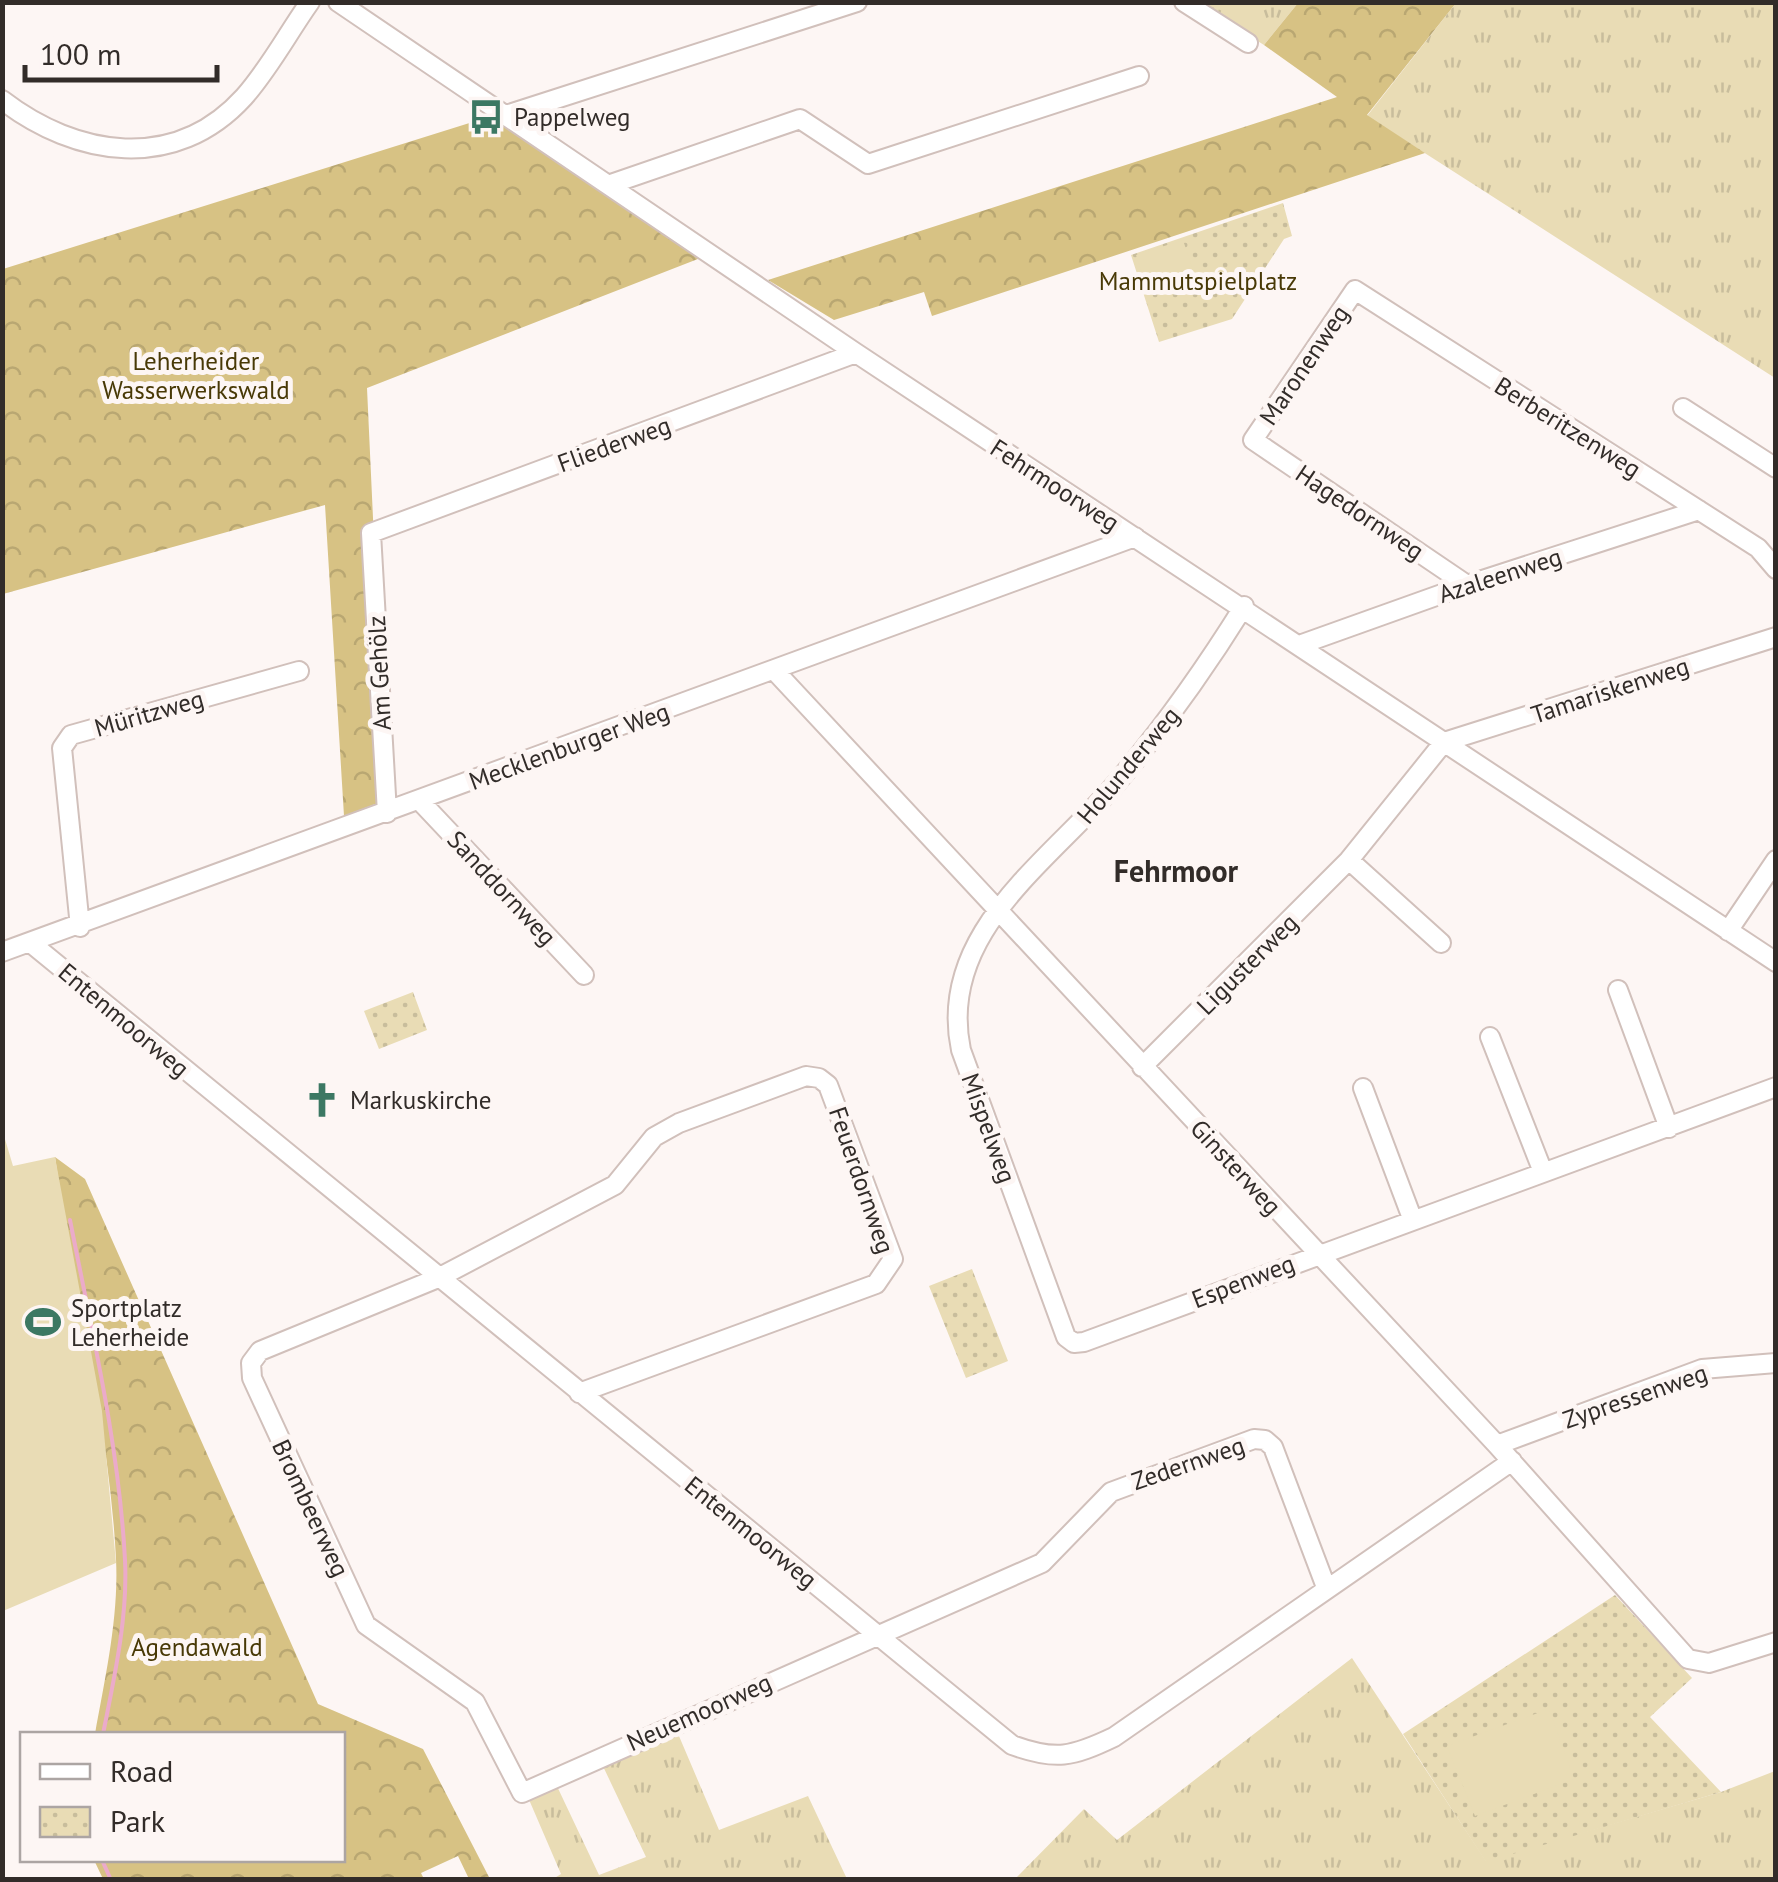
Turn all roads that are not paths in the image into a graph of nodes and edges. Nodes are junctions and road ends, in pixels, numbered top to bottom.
1 (310, 2) edge
2 (338, 2) edge
3 (857, 2) edge
4 (1184, 2) edge
5 (1248, 43) dead end
6 (1140, 76) dead end
7 (2, 100) edge
8 (506, 115) junction
9 (611, 184) junction
10 (1355, 290) joint
11 (856, 353) junction
12 (1683, 408) dead end
13 (1253, 440) joint
14 (1776, 468) edge
15 (1699, 510) junction
16 (371, 532) joint
17 (1135, 538) junction
18 (1776, 569) edge
19 (1467, 585) junction
20 (1244, 606) junction
21 (1776, 638) edge
22 (1302, 644) junction
23 (774, 670) junction
24 (299, 671) dead end
25 (1444, 742) junction
26 (420, 801) junction
27 (386, 813) junction
28 (1349, 860) junction
29 (1776, 860) edge
30 (996, 910) junction
31 (80, 927) junction
32 (1728, 931) junction
33 (1441, 943) dead end
34 (32, 944) junction
35 (2, 952) edge
36 (1776, 962) edge
37 (584, 975) dead end
38 (1618, 990) dead end
39 (1490, 1037) dead end
40 (1142, 1067) junction
41 (1363, 1088) dead end
42 (1776, 1088) edge
43 (1669, 1128) junction
44 (1542, 1172) junction
45 (1412, 1218) junction
46 (1316, 1253) junction
47 (438, 1278) junction
48 (1074, 1343) joint
49 (1776, 1363) edge
50 (579, 1393) junction
51 (1498, 1445) junction
52 (1512, 1462) junction
53 (1326, 1587) junction
54 (877, 1635) junction
55 (1776, 1642) edge
56 (522, 1793) joint

1 - 7 street
2 - 8 street, Fehrmoorweg
3 - 8 street
4 - 5 street
6 - 9 street
8 - 9 street, Fehrmoorweg
9 - 11 street, Fehrmoorweg
10 - 13 street, Maronenweg
10 - 15 street, Berberitzenweg
11 - 16 street, Fliederweg
11 - 17 street, Fehrmoorweg
12 - 14 street
13 - 19 street, Hagedornweg
15 - 18 street, Berberitzenweg
15 - 19 street, Azaleenweg
16 - 27 street, Am Gehölz
17 - 20 street, Fehrmoorweg
17 - 23 street, Mecklenburger Weg
19 - 22 street, Azaleenweg
20 - 22 street, Fehrmoorweg
20 - 30 street, Holunderweg
21 - 25 street, Tamariskenweg
22 - 25 street, Fehrmoorweg
23 - 26 street, Mecklenburger Weg
23 - 30 street, Ginsterweg
24 - 31 street, Müritzweg
25 - 28 street, Ligusterweg
25 - 32 street, Fehrmoorweg
26 - 27 street, Mecklenburger Weg
26 - 37 street, Sanddornweg
27 - 31 street, Mecklenburger Weg
28 - 33 street
28 - 40 street, Ligusterweg
29 - 32 street
30 - 40 street, Ginsterweg
30 - 48 street, Mispelweg
31 - 34 street, Mecklenburger Weg
32 - 36 street, Fehrmoorweg
34 - 35 street, Mecklenburger Weg
34 - 47 street, Entenmoorweg
38 - 43 street
39 - 44 street
40 - 46 street, Ginsterweg
41 - 45 street
42 - 43 street, Espenweg
43 - 44 street, Espenweg
44 - 45 street, Espenweg
45 - 46 street, Espenweg
46 - 48 street, Espenweg
46 - 51 street, Ginsterweg
47 - 50 street, Entenmoorweg
47 - 50 street, Feuerdornweg
47 - 56 street, Brombeerweg
49 - 51 street, Zypressenweg
50 - 54 street, Entenmoorweg
51 - 52 street, Ginsterweg
52 - 53 street, Entenmoorweg
52 - 55 street, Ginsterweg
53 - 54 street, Entenmoorweg
53 - 54 street, Zedernweg
54 - 56 street, Neuemoorweg

